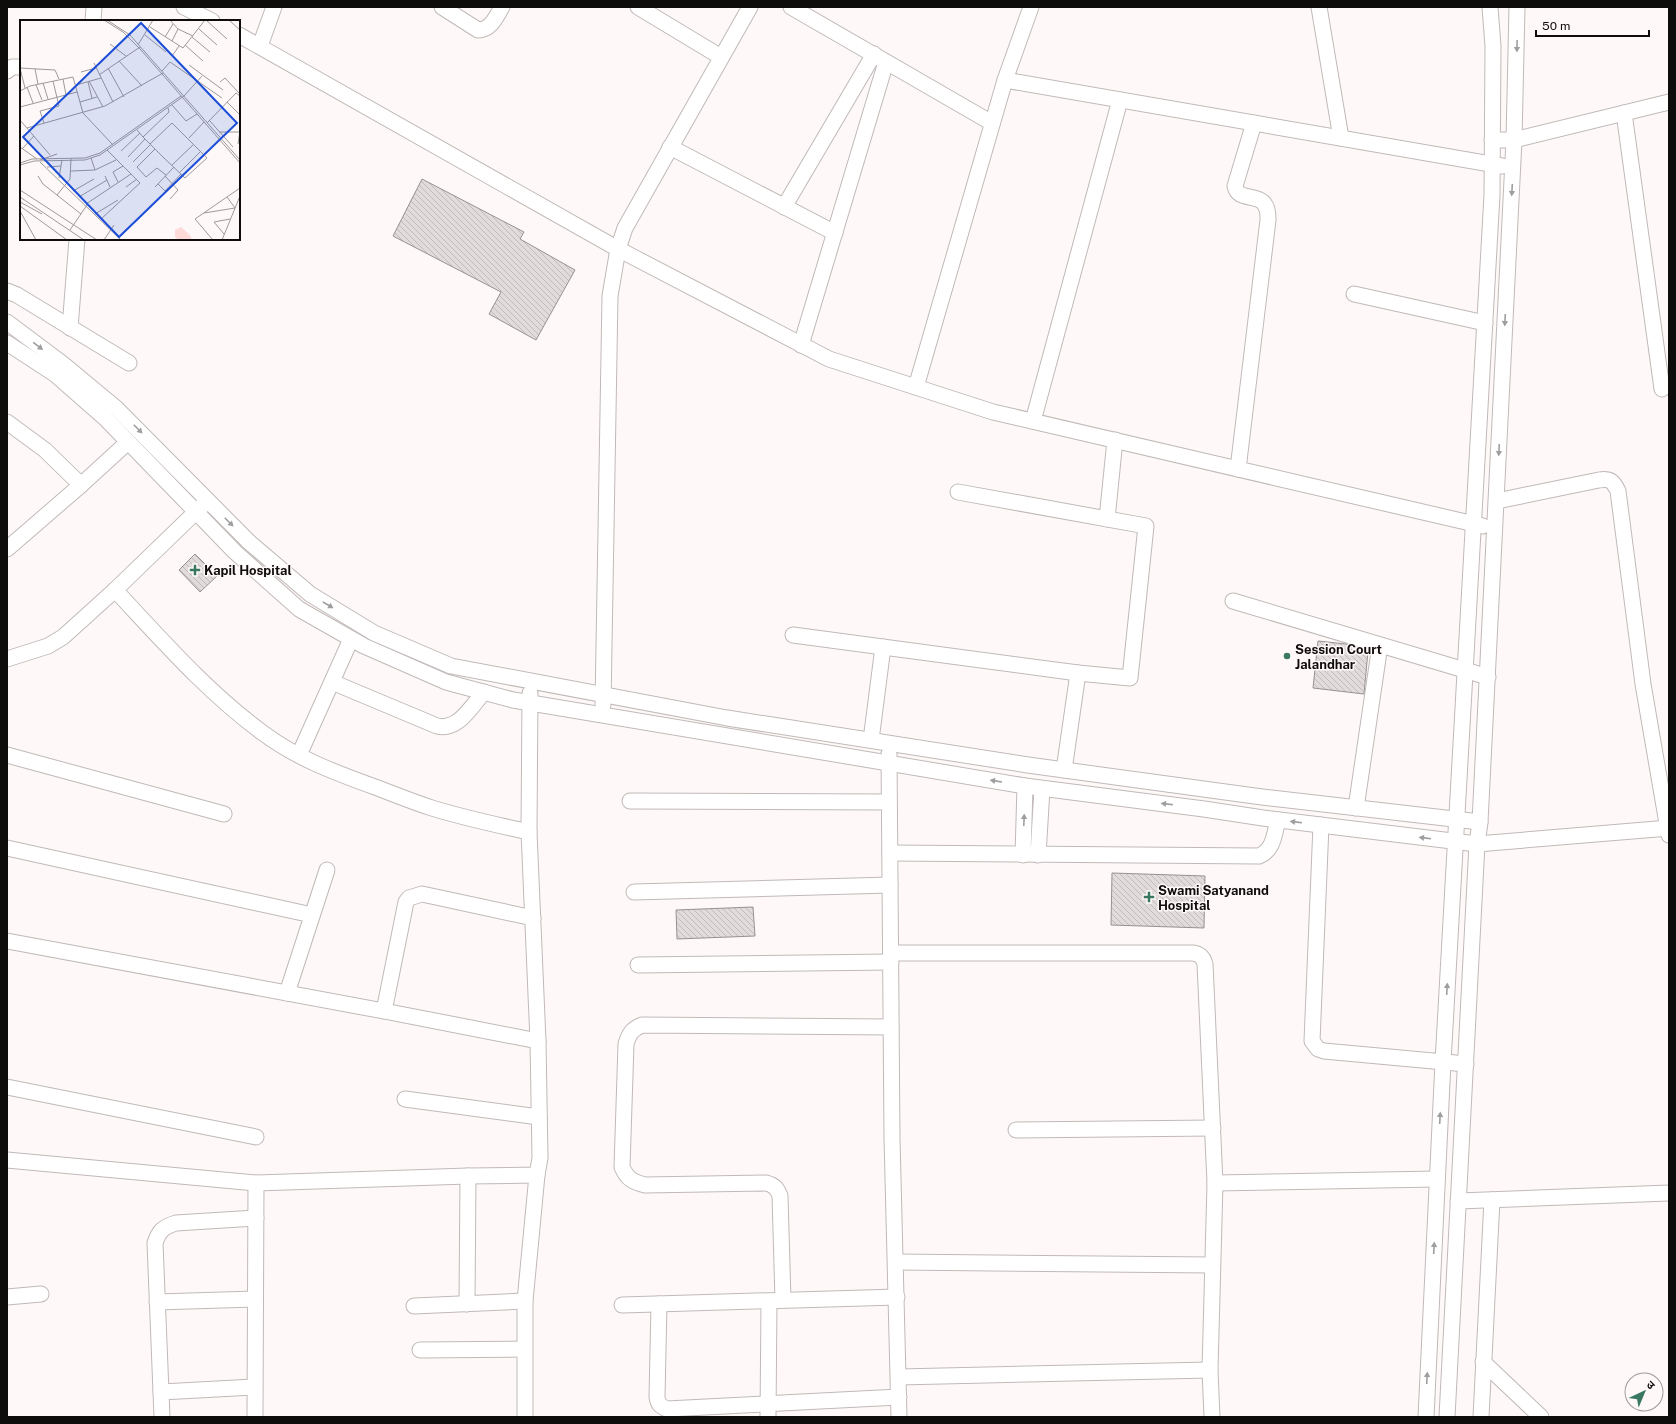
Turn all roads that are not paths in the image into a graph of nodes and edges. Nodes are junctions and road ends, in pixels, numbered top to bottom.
1 (94, 7) edge
2 (184, 7) edge
3 (274, 7) edge
4 (442, 7) edge
5 (502, 7) edge
6 (638, 7) edge
7 (750, 7) edge
8 (792, 7) edge
9 (1030, 7) edge
10 (1319, 7) edge
11 (1490, 7) edge
12 (1517, 7) edge
13 (93, 20) edge
14 (210, 20) edge
15 (240, 36) edge
16 (260, 46) junction
17 (721, 57) junction
18 (880, 58) junction
19 (20, 67) edge
20 (7, 71) edge
21 (1005, 80) junction
22 (1120, 100) junction
23 (1669, 102) edge
24 (1624, 113) junction
25 (992, 123) junction
26 (1254, 123) junction
27 (1341, 138) junction
28 (1492, 140) junction
29 (1514, 140) junction
30 (670, 147) junction
31 (1492, 164) junction
32 (1513, 167) junction
33 (784, 207) junction
34 (835, 233) junction
35 (77, 240) edge
36 (618, 249) junction
37 (7, 292) edge
38 (1354, 294) dead end
39 (7, 322) edge
40 (1485, 323) junction
41 (70, 328) junction
42 (7, 343) edge
43 (802, 345) junction
44 (129, 363) dead end
45 (916, 387) junction
46 (1662, 389) dead end
47 (1033, 421) junction
48 (7, 422) edge
49 (1115, 440) junction
50 (128, 442) junction
51 (1238, 469) junction
52 (81, 485) junction
53 (958, 492) dead end
54 (208, 501) junction
55 (1496, 501) junction
56 (196, 512) junction
57 (1107, 519) junction
58 (1474, 524) junction
59 (1495, 529) junction
60 (7, 549) edge
61 (115, 590) junction
62 (1233, 601) dead end
63 (793, 635) dead end
64 (351, 639) junction
65 (1380, 645) junction
66 (883, 647) junction
67 (7, 658) edge
68 (1466, 672) junction
69 (1078, 673) junction
70 (1488, 677) junction
71 (332, 682) junction
72 (530, 682) junction
73 (484, 692) junction
74 (603, 695) junction
75 (531, 703) junction
76 (602, 715) junction
77 (871, 740) junction
78 (889, 743) junction
79 (7, 755) edge
80 (299, 755) junction
81 (889, 764) junction
82 (1064, 770) junction
83 (1025, 786) junction
84 (1042, 788) junction
85 (1207, 789) junction
86 (630, 800) dead end
87 (889, 802) junction
88 (1356, 808) junction
89 (1204, 809) junction
90 (224, 814) dead end
91 (1457, 819) junction
92 (1278, 820) junction
93 (1480, 822) junction
94 (1321, 825) junction
95 (1668, 830) edge
96 (529, 832) junction
97 (1456, 842) junction
98 (1477, 844) junction
99 (7, 848) edge
100 (890, 853) junction
101 (1022, 855) junction
102 (1038, 855) junction
103 (327, 870) dead end
104 (890, 885) junction
105 (634, 892) dead end
106 (312, 915) junction
107 (533, 918) junction
108 (7, 941) edge
109 (891, 957) junction
110 (638, 965) dead end
111 (287, 993) junction
112 (384, 1010) junction
113 (891, 1027) junction
114 (538, 1041) junction
115 (1443, 1062) junction
116 (1466, 1064) junction
117 (7, 1088) edge
118 (405, 1099) dead end
119 (539, 1117) junction
120 (1213, 1128) junction
121 (1016, 1130) dead end
122 (256, 1137) dead end
123 (7, 1160) edge
124 (537, 1175) junction
125 (468, 1176) junction
126 (1437, 1179) junction
127 (256, 1183) junction
128 (1215, 1184) junction
129 (1669, 1193) edge
130 (1492, 1200) junction
131 (1458, 1201) junction
132 (256, 1218) junction
133 (896, 1262) junction
134 (1212, 1265) junction
135 (41, 1294) dead end
136 (7, 1297) edge
137 (897, 1297) junction
138 (255, 1300) junction
139 (776, 1300) junction
140 (525, 1301) junction
141 (157, 1302) junction
142 (466, 1304) junction
143 (659, 1304) junction
144 (622, 1305) dead end
145 (414, 1306) dead end
146 (524, 1349) junction
147 (420, 1350) dead end
148 (1483, 1362) junction
149 (1210, 1370) junction
150 (899, 1377) junction
151 (254, 1387) junction
152 (161, 1392) junction
153 (899, 1397) junction
154 (768, 1410) edge
155 (162, 1417) edge
156 (255, 1417) edge
157 (525, 1417) edge
158 (899, 1417) edge
159 (1212, 1417) edge
160 (1426, 1417) edge
161 (1447, 1417) edge
162 (1481, 1417) edge
163 (1541, 1417) edge

1 - 13 street
2 - 14 street
3 - 16 street
4 - 5 street
6 - 17 street
7 - 17 street
8 - 18 street
9 - 21 street
10 - 27 street
11 - 28 street
12 -> 29 street
15 - 16 street
16 - 36 street
17 - 30 street
18 - 25 street
18 - 33 street
18 - 34 street
19 - 20 street
21 - 22 street
21 - 25 street
22 - 26 street
22 - 47 street
23 - 24 street
24 - 29 street
24 - 46 street
25 - 45 street
26 - 27 street
26 - 51 street
27 - 31 street
28 - 29 street
28 - 31 street
29 - 32 street
30 - 33 street
30 - 36 street
31 - 32 street
31 - 40 street
32 -> 55 street
33 - 34 street
34 - 43 street
35 - 41 street
36 - 43 street
36 - 74 street
37 - 41 street
38 - 40 street
39 -> 54 street
40 - 58 street
41 - 44 street
42 - 50 street
43 - 45 street
45 - 47 street
47 - 49 street
48 - 52 street
49 - 51 street
49 - 57 street
50 - 52 street
50 - 56 street
51 - 58 street
52 - 60 street
53 - 57 street
54 - 56 street
54 -> 72 street
55 - 59 street
55 - 95 street
56 - 61 street
56 - 64 street
57 - 69 street
58 - 59 street
58 - 68 street
59 - 70 street
61 - 67 street
61 - 80 street
62 - 65 street
63 - 66 street
64 - 71 street
64 - 73 street
65 - 68 street
65 - 88 street
66 - 69 street
66 - 77 street
68 - 70 street
68 - 91 street
69 - 82 street
70 - 93 street
71 - 73 street
71 - 80 street
72 - 74 street
72 - 75 street
73 - 75 street
74 - 76 street
74 - 77 street
75 - 76 street
75 - 96 street
76 - 81 street
77 - 78 street
78 - 81 street
78 - 82 street
79 - 90 street
80 - 96 street
83 -> 81 street
81 - 87 street
82 - 85 street
83 - 84 street
101 -> 83 street
89 -> 84 street
84 - 102 street
85 - 88 street
85 - 89 street
86 - 87 street
87 - 100 street
88 - 91 street
89 - 92 street
91 - 93 street
91 - 97 street
94 -> 92 street
92 - 102 street
93 - 98 street
97 -> 94 street
94 - 115 street
95 - 98 street
96 - 107 street
97 - 98 street
115 -> 97 street
98 - 116 street
99 - 106 street
100 - 101 street
100 - 104 street
101 - 102 street
103 - 106 street
104 - 105 street
104 - 109 street
106 - 111 street
107 - 112 street
107 - 114 street
108 - 111 street
109 - 110 street
109 - 113 street
109 - 120 street
111 - 112 street
112 - 114 street
113 - 133 street
113 - 139 street
114 - 119 street
115 - 116 street
126 -> 115 street
116 - 131 street
117 - 122 street
118 - 119 street
119 - 124 street
120 - 121 street
120 - 128 street
123 - 127 street
124 - 125 street
124 - 140 street
125 - 127 street
125 - 142 street
126 - 128 street
160 -> 126 street
127 - 132 street
128 - 134 street
129 - 130 street
130 - 131 street
130 - 148 street
131 - 161 street
132 - 138 street
132 - 141 street
133 - 134 street
133 - 137 street
134 - 149 street
135 - 136 street
137 - 139 street
137 - 150 street
138 - 141 street
138 - 151 street
139 - 143 street
139 - 154 street
140 - 142 street
140 - 146 street
141 - 152 street
142 - 145 street
143 - 144 street
143 - 154 street
146 - 147 street
146 - 157 street
148 - 162 street
148 - 163 street
149 - 150 street
149 - 159 street
150 - 153 street
151 - 152 street
151 - 156 street
152 - 155 street
153 - 154 street
153 - 158 street

